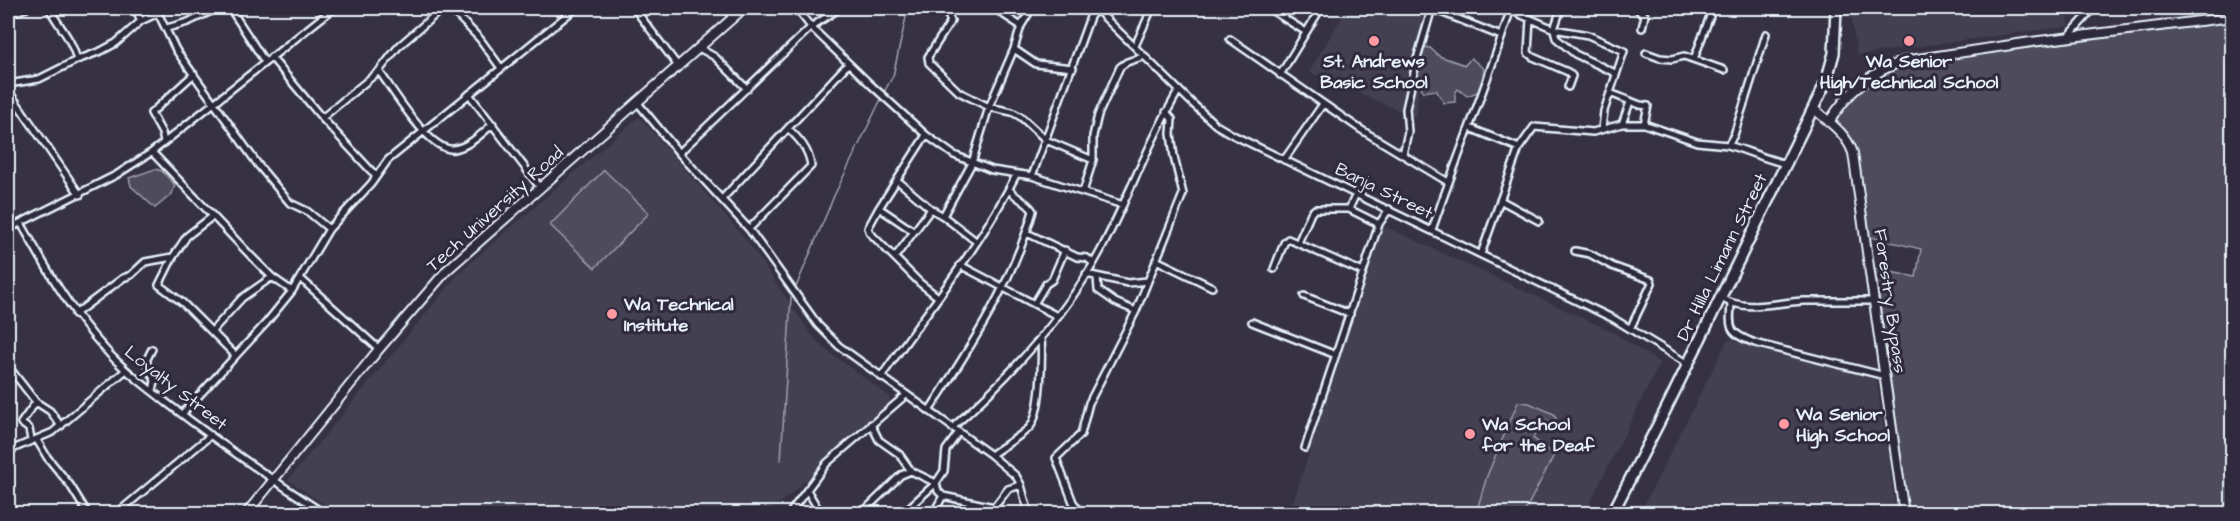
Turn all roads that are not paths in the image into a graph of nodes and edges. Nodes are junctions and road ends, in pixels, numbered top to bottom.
1 (27, 8) edge
2 (49, 8) edge
3 (135, 8) edge
4 (218, 8) edge
5 (230, 8) edge
6 (334, 8) edge
7 (443, 8) edge
8 (450, 8) edge
9 (576, 8) edge
10 (634, 8) edge
11 (729, 8) edge
12 (742, 8) edge
13 (796, 8) edge
14 (840, 8) edge
15 (944, 8) edge
16 (999, 8) edge
17 (1032, 8) edge
18 (1096, 8) edge
19 (1152, 8) edge
20 (1268, 8) edge
21 (1321, 8) edge
22 (1432, 8) edge
23 (1559, 8) edge
24 (1579, 8) edge
25 (1636, 8) edge
26 (1713, 8) edge
27 (1836, 8) edge
28 (2094, 8) edge
29 (1510, 9) edge
30 (1446, 10) edge
31 (8, 14) edge
32 (2232, 17) edge
33 (731, 18) junction
34 (1530, 19) junction
35 (141, 21) junction
36 (1021, 26) junction
37 (811, 27) junction
38 (167, 28) junction
39 (1642, 28) dead end
40 (1554, 29) junction
41 (1305, 33) junction
42 (1766, 34) dead end
43 (1502, 36) junction
44 (2068, 38) junction
45 (1230, 39) dead end
46 (1136, 46) junction
47 (699, 48) junction
48 (1014, 49) junction
49 (1646, 52) dead end
50 (1145, 56) junction
51 (271, 57) junction
52 (1694, 59) junction
53 (77, 60) junction
54 (265, 62) junction
55 (848, 64) junction
56 (678, 66) junction
57 (501, 68) junction
58 (1073, 68) junction
59 (1724, 70) dead end
60 (379, 71) junction
61 (1615, 73) junction
62 (194, 74) junction
63 (1280, 75) junction
64 (8, 84) edge
65 (1568, 87) dead end
66 (747, 89) junction
67 (8, 90) edge
68 (1179, 90) junction
69 (1610, 93) junction
70 (469, 94) junction
71 (214, 102) junction
72 (638, 102) junction
73 (1629, 102) junction
74 (1323, 104) junction
75 (989, 107) junction
76 (1814, 109) junction
77 (1166, 112) junction
78 (322, 118) junction
79 (1829, 122) junction
80 (493, 124) junction
81 (1623, 124) junction
82 (1644, 124) junction
83 (788, 128) junction
84 (1470, 128) junction
85 (1602, 129) junction
86 (423, 131) junction
87 (926, 135) junction
88 (1046, 140) junction
89 (164, 142) junction
90 (1728, 145) junction
91 (1519, 148) junction
92 (152, 152) junction
93 (679, 153) junction
94 (1403, 154) junction
95 (1093, 159) junction
96 (1284, 160) junction
97 (972, 163) junction
98 (1786, 164) junction
99 (1016, 175) junction
100 (376, 176) junction
101 (1032, 176) junction
102 (898, 181) junction
103 (1448, 182) junction
104 (539, 186) junction
105 (1009, 189) junction
106 (1083, 192) junction
107 (1356, 194) junction
108 (80, 195) junction
109 (723, 198) junction
110 (1500, 200) junction
111 (1123, 205) junction
112 (879, 208) junction
113 (931, 209) junction
114 (1349, 209) junction
115 (1389, 209) junction
116 (213, 216) junction
117 (943, 216) junction
118 (1539, 221) dead end
119 (21, 223) junction
120 (1379, 224) junction
121 (329, 229) junction
122 (749, 229) junction
123 (8, 230) edge
124 (1432, 230) junction
125 (913, 231) junction
126 (1027, 233) junction
127 (977, 242) junction
128 (1298, 243) junction
129 (1065, 250) junction
130 (1575, 251) dead end
131 (1481, 254) junction
132 (173, 257) junction
133 (895, 257) junction
134 (1156, 260) junction
135 (1094, 262) junction
136 (960, 265) junction
137 (1274, 269) dead end
138 (1363, 273) junction
139 (1086, 274) junction
140 (272, 277) junction
141 (1097, 277) junction
142 (300, 278) junction
143 (1148, 281) junction
144 (1212, 287) dead end
145 (1002, 288) junction
146 (292, 291) junction
147 (1304, 296) dead end
148 (938, 297) junction
149 (1721, 298) junction
150 (1875, 301) junction
151 (1034, 304) junction
152 (1731, 304) junction
153 (1136, 311) junction
154 (75, 314) junction
155 (1350, 314) junction
156 (1057, 316) junction
157 (1252, 322) dead end
158 (1630, 329) junction
159 (212, 330) junction
160 (1041, 336) junction
161 (152, 349) dead end
162 (379, 349) junction
163 (235, 355) junction
164 (1336, 356) junction
165 (1688, 364) junction
166 (8, 366) edge
167 (126, 370) junction
168 (1885, 376) junction
169 (881, 377) junction
170 (153, 392) junction
171 (906, 395) junction
172 (36, 402) junction
173 (929, 411) junction
174 (183, 414) junction
175 (871, 424) junction
176 (61, 426) junction
177 (952, 428) junction
178 (958, 432) junction
179 (211, 435) junction
180 (34, 440) junction
181 (1305, 448) dead end
182 (8, 451) edge
183 (991, 455) junction
184 (911, 471) junction
185 (274, 480) junction
186 (936, 483) junction
187 (1021, 484) junction
188 (807, 490) junction
189 (943, 496) junction
190 (994, 507) junction
191 (88, 513) edge
192 (116, 513) edge
193 (246, 513) edge
194 (325, 513) edge
195 (789, 513) edge
196 (821, 513) edge
197 (861, 513) edge
198 (902, 513) edge
199 (933, 513) edge
200 (989, 513) edge
201 (1029, 513) edge
202 (1082, 513) edge
203 (1612, 513) edge
204 (1904, 513) edge

1 - 31 street
2 - 53 street
3 - 35 street
4 - 38 street
5 - 54 street
6 - 51 street
7 - 60 street
8 - 57 street
9 - 57 street
10 - 56 street
11 - 33 street
12 - 33 street, Tech University Road
13 - 37 street
14 - 37 street
15 - 75 street
16 - 36 street
17 - 36 street
18 - 46 street, Banja Street
18 - 58 street
19 - 46 street
20 - 41 street
21 - 41 street
22 - 30 street
22 - 94 street
23 - 24 street
23 - 40 street
25 - 39 street
26 - 52 street
27 - 76 highway, Dr Hilla Limann Street
28 - 44 street
29 - 34 street
29 - 43 street
30 - 43 street
32 - 44 street
33 - 47 street, Tech University Road
34 - 40 street
34 - 65 street
35 - 38 street
35 - 53 street
36 - 48 street
37 - 55 street
37 - 66 street
38 - 62 street
40 - 61 street
40 - 61 street
41 - 63 street
42 - 90 street
43 - 84 street
44 - 79 street
45 - 63 street
46 - 50 street, Banja Street
47 - 56 street, Tech University Road
47 - 66 street
48 - 58 street
48 - 75 street
49 - 52 street
50 - 68 street, Banja Street
50 - 95 street
51 - 54 street
51 - 78 street
52 - 59 street
53 - 64 street
54 - 71 street
55 - 83 street
55 - 87 street
56 - 72 street, Tech University Road
57 - 70 street
58 - 88 street
60 - 78 street
60 - 86 street
61 - 69 street
62 - 71 street
62 - 89 street
63 - 74 street
66 - 93 street
67 - 108 street
68 - 77 street
68 - 96 street, Banja Street
69 - 73 street
69 - 85 street
70 - 80 street
70 - 86 street
71 - 89 street
71 - 121 street
72 - 93 street
72 - 104 street, Tech University Road
73 - 81 street
73 - 82 street
74 - 94 street
74 - 96 street
75 - 88 street
75 - 97 street
76 - 79 street, Forestry Bypass
76 - 98 highway, Dr Hilla Limann Street
77 - 111 street
77 - 134 street
78 - 100 street
79 - 150 street, Forestry Bypass
80 - 86 street
80 - 104 street
81 - 82 street
81 - 85 street
82 - 90 street
83 - 109 street
83 - 122 street
84 - 91 street
84 - 103 street
85 - 91 street
86 - 100 street
87 - 97 street
87 - 102 street
88 - 95 street
88 - 101 street
89 - 92 street
90 - 98 street
91 - 110 street
92 - 108 street
92 - 116 street
93 - 109 street
94 - 103 street
95 - 106 street
96 - 107 street, Banja Street
97 - 99 street
97 - 117 street
98 - 149 highway, Dr Hilla Limann Street
99 - 101 street
99 - 105 street
100 - 121 street
101 - 106 street
102 - 112 street
102 - 113 street
103 - 124 street
104 - 162 street, Tech University Road
105 - 126 street
105 - 127 street
106 - 111 street
107 - 114 street
107 - 115 street, Banja Street
108 - 119 street
109 - 122 street
110 - 118 street
110 - 131 street
111 - 135 street
112 - 125 street
112 - 133 street
113 - 117 street
113 - 125 street
114 - 120 street
114 - 128 street
115 - 120 street
115 - 124 street, Banja Street
116 - 132 street
116 - 140 street
117 - 127 street
119 - 123 street
119 - 154 street, Loyalty Street
120 - 138 street
121 - 142 street
122 - 169 street
124 - 131 street, Banja Street
125 - 133 street
126 - 129 street
126 - 145 street
127 - 136 street
128 - 137 street
128 - 138 street
129 - 135 street
129 - 151 street
130 - 158 street
131 - 158 street, Banja Street
132 - 154 street
132 - 159 street
133 - 148 street
134 - 143 street
134 - 144 street
135 - 139 street
136 - 145 street
136 - 148 street
138 - 155 street
139 - 141 street
139 - 156 street
140 - 146 street
140 - 159 street
141 - 143 street
141 - 153 street
142 - 146 street
142 - 162 street
143 - 153 street
145 - 151 street
145 - 173 street
146 - 163 street
147 - 155 street
148 - 169 street
149 - 152 street
149 - 165 highway, Dr Hilla Limann Street
150 - 152 street
150 - 168 street, Forestry Bypass
151 - 156 street
152 - 168 street
153 - 202 street
154 - 167 street, Loyalty Street
155 - 164 street
156 - 160 street
157 - 164 street
158 - 165 street, Banja Street
159 - 163 street
160 - 177 street
160 - 183 street
161 - 170 street
162 - 185 street, Tech University Road
163 - 174 street
164 - 181 street
165 - 203 highway, Dr Hilla Limann Street
166 - 172 street
167 - 170 street, Loyalty Street
167 - 176 street
168 - 204 street, Forestry Bypass
169 - 171 street
170 - 174 street, Loyalty Street
171 - 173 street
171 - 175 street
172 - 176 street
172 - 180 street
173 - 177 street
174 - 179 street, Loyalty Street
175 - 184 street
175 - 188 street
176 - 180 street
177 - 178 street
178 - 183 street
178 - 186 street
179 - 185 street, Loyalty Street
179 - 192 street
180 - 182 street
180 - 191 street
183 - 187 street
184 - 186 street
184 - 197 street
185 - 193 street, Tech University Road
185 - 194 street, Loyalty Street
186 - 189 street
186 - 198 street
187 - 190 street
187 - 201 street
188 - 195 street
188 - 196 street
189 - 190 street
189 - 199 street
190 - 200 street

